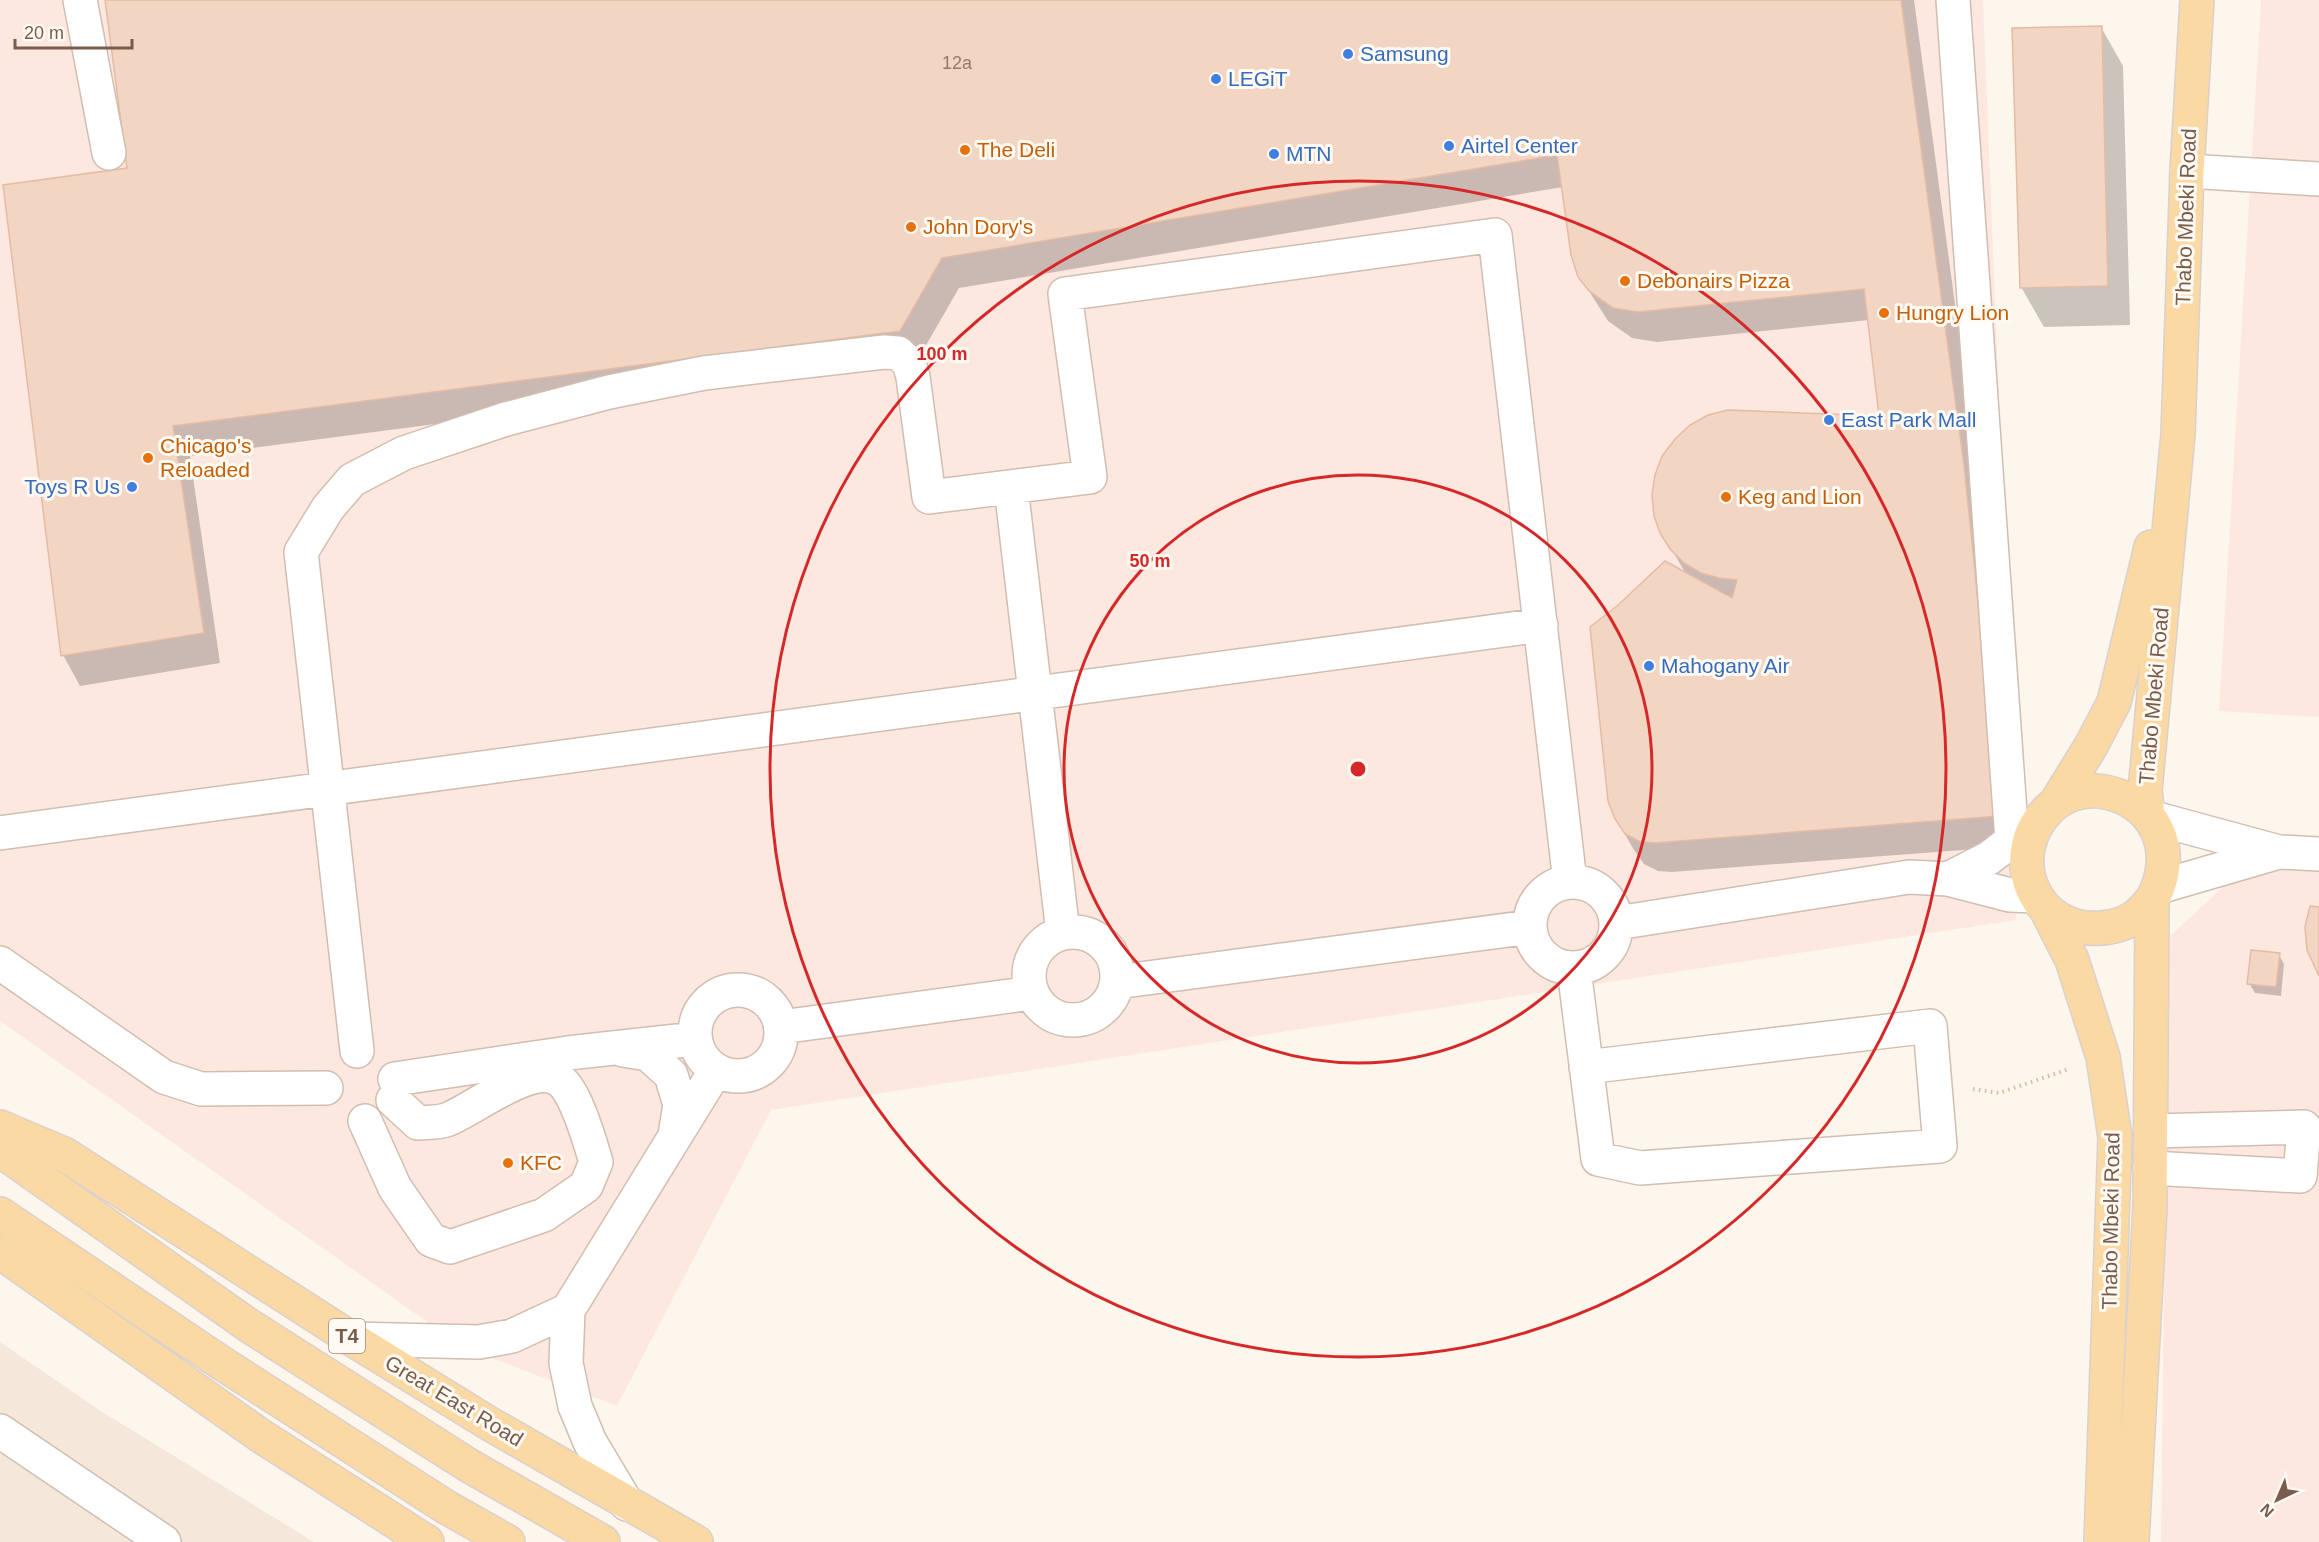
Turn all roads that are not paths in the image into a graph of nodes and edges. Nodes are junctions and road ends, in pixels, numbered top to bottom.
1 (80, 0) edge
2 (1953, 0) edge
3 (2197, 0) edge
4 (109, 153) dead end
5 (2187, 171) junction
6 (2319, 178) edge
7 (2178, 434) junction
8 (1011, 487) junction
9 (1541, 625) junction
10 (1034, 693) junction
11 (326, 788) junction
12 (2048, 810) junction
13 (2149, 816) junction
14 (0, 833) edge
15 (2012, 841) junction
16 (2279, 852) junction
17 (2319, 854) edge
18 (1948, 879) junction
19 (1570, 882) junction
20 (2156, 893) junction
21 (2041, 903) junction
22 (1617, 923) junction
23 (1530, 927) junction
24 (1063, 933) junction
25 (0, 963) edge
26 (1574, 969) junction
27 (1117, 982) junction
28 (1032, 993) junction
29 (781, 1027) junction
30 (695, 1038) junction
31 (617, 1049) junction
32 (357, 1051) junction
33 (1586, 1067) junction
34 (716, 1070) junction
35 (326, 1088) junction
36 (394, 1089) junction
37 (364, 1120) junction
38 (0, 1127) edge
39 (2151, 1131) junction
40 (674, 1137) junction
41 (0, 1150) edge
42 (2150, 1168) junction
43 (0, 1214) edge
44 (0, 1252) edge
45 (568, 1310) junction
46 (352, 1339) junction
47 (0, 1431) edge
48 (627, 1504) junction
49 (424, 1541) edge
50 (164, 1542) edge
51 (508, 1542) edge
52 (603, 1542) edge
53 (696, 1542) edge
54 (2101, 1542) edge
55 (2132, 1542) edge

1 - 4 street
2 - 15 street
3 - 5 main road, Thabo Mbeki Road
5 - 6 street
5 - 7 main road, Thabo Mbeki Road
7 - 12 main road, Thabo Mbeki Road
7 - 13 main road, Thabo Mbeki Road
8 - 9 street
8 - 10 street
8 - 11 street
9 - 10 street
9 - 19 street
10 - 11 street
10 - 24 street
11 - 14 street
11 - 32 street
12 - 13 main road, Thabo Mbeki Road
12 - 15 street
12 - 21 main road, Thabo Mbeki Road
13 - 16 street
13 - 20 main road, Thabo Mbeki Road
15 - 18 street
16 - 17 street
16 - 20 street
18 - 21 street
18 - 22 street
19 - 22 street
19 - 23 street
20 - 21 main road
20 - 39 main road, Thabo Mbeki Road
21 - 54 main road, Thabo Mbeki Road
22 - 26 street
23 - 26 street
23 - 27 street
24 - 27 street
24 - 28 street
25 - 35 street
26 - 33 street
27 - 28 street
28 - 29 street
29 - 30 street
29 - 34 street
30 - 31 street
30 - 34 street
31 - 36 street
31 - 40 street
32 - 35 street
32 - 36 street
33 - 33 street
34 - 40 street
35 - 37 street
36 - 37 street
36 - 37 street
38 - 46 main road, Great East Road / T4
39 - 42 main road, Thabo Mbeki Road
39 - 42 street
40 - 45 street
41 - 52 main road, T4
42 - 55 main road, Thabo Mbeki Road
43 - 51 main road
44 - 49 main road
45 - 46 street
45 - 48 street
46 - 48 main road, Great East Road / T4
47 - 50 street
48 - 53 main road, Great East Road / T4

